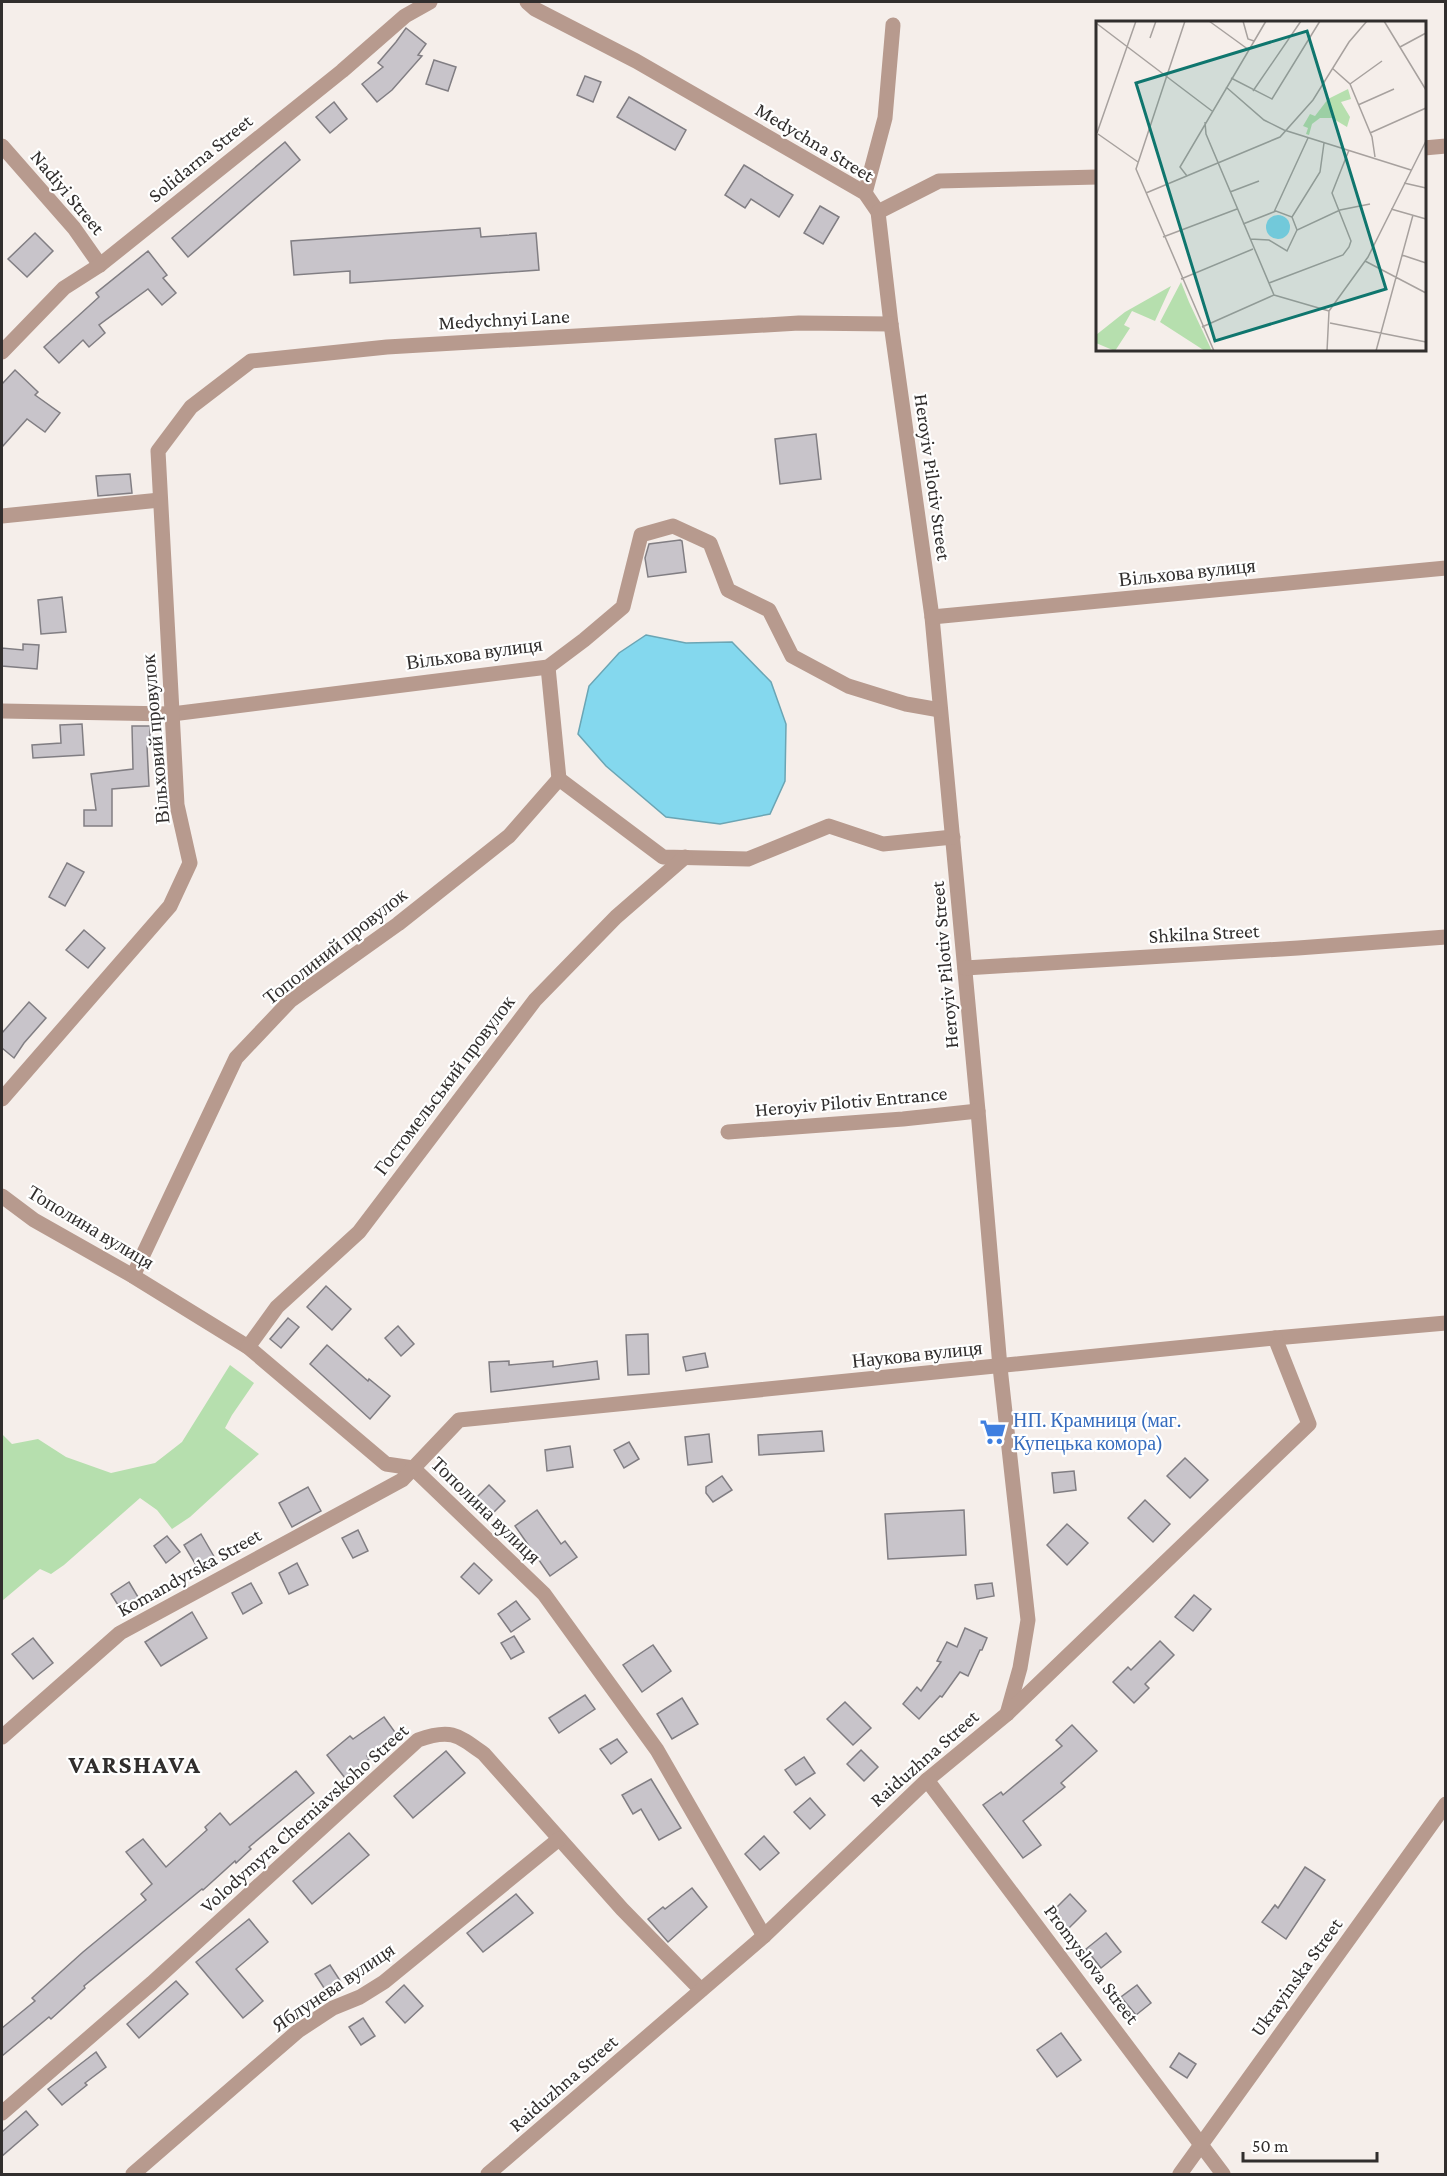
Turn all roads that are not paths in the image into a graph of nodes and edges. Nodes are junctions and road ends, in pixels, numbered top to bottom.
1 (430, 2) edge
2 (527, 2) edge
3 (893, 25) dead end
4 (1446, 146) edge
5 (2, 147) edge
6 (1426, 148) edge
7 (1096, 177) edge
8 (865, 193) junction
9 (878, 212) junction
10 (100, 265) junction
11 (891, 324) junction
12 (2, 352) edge
13 (158, 452) joint
14 (160, 500) junction
15 (2, 516) edge
16 (1446, 568) edge
17 (932, 617) junction
18 (548, 667) junction
19 (940, 710) junction
20 (2, 711) edge
21 (172, 714) junction
22 (559, 779) junction
23 (952, 837) junction
24 (685, 857) junction
25 (1446, 937) edge
26 (965, 968) junction
27 (2, 1100) edge
28 (978, 1111) junction
29 (728, 1132) dead end
30 (2, 1196) edge
31 (133, 1276) junction
32 (1446, 1323) edge
33 (1275, 1338) junction
34 (248, 1347) junction
35 (1000, 1367) junction
36 (413, 1468) junction
37 (1007, 1714) junction
38 (2, 1737) edge
39 (927, 1780) junction
40 (1446, 1804) edge
41 (559, 1839) junction
42 (764, 1936) junction
43 (701, 1990) junction
44 (2, 2113) edge
45 (1202, 2145) junction
46 (493, 2173) edge
47 (133, 2175) edge
48 (1180, 2175) edge
49 (1223, 2175) edge

1 - 10 street, Solidarna Street
2 - 8 street, Medychna Street
3 - 8 street
4 - 6 street
5 - 10 street, Nadiyi Street
7 - 9 street, Medychna Street
8 - 9 street, Medychna Street
9 - 11 street, Heroyiv Pilotiv Street
10 - 12 street, Solidarna Street
11 - 13 street, Medychnyi Lane
11 - 17 street, Heroyiv Pilotiv Street
13 - 14 street, Вільховий провулок
14 - 15 street
14 - 21 street, Вільховий провулок
16 - 17 street, Вільхова вулиця
17 - 19 street, Heroyiv Pilotiv Street
18 - 19 street, Вільхова вулиця
18 - 21 street, Вільхова вулиця
18 - 22 street
19 - 23 street, Heroyiv Pilotiv Street
20 - 21 street, Вільхова вулиця
21 - 27 street, Вільховий провулок
22 - 24 street
22 - 31 street, Тополиний провулок
23 - 24 street
23 - 26 street, Heroyiv Pilotiv Street
24 - 34 street, Гостомельський провулок
25 - 26 street, Shkilna Street
26 - 28 street, Heroyiv Pilotiv Street
28 - 29 street, Heroyiv Pilotiv Entrance
28 - 35 street, Heroyiv Pilotiv Street
30 - 31 street, Тополина вулиця
31 - 34 street, Тополина вулиця
32 - 33 street, Наукова вулиця
33 - 35 street, Наукова вулиця
33 - 37 street, Raiduzhna Street
34 - 36 street, Тополина вулиця
35 - 36 street, Наукова вулиця
35 - 37 street, Heroyiv Pilotiv Street
36 - 38 street, Komandyrska Street
36 - 42 street, Тополина вулиця
37 - 39 street, Raiduzhna Street
39 - 42 street, Raiduzhna Street
39 - 45 street, Promyslova Street
40 - 45 street, Ukrayinska Street
41 - 43 street, Volodymyra Cherniavskoho Street
41 - 44 street, Volodymyra Cherniavskoho Street
41 - 47 street, Яблунева вулиця
42 - 43 street, Raiduzhna Street
43 - 46 street, Raiduzhna Street
45 - 48 street, Ukrayinska Street
45 - 49 street, Promyslova Street

